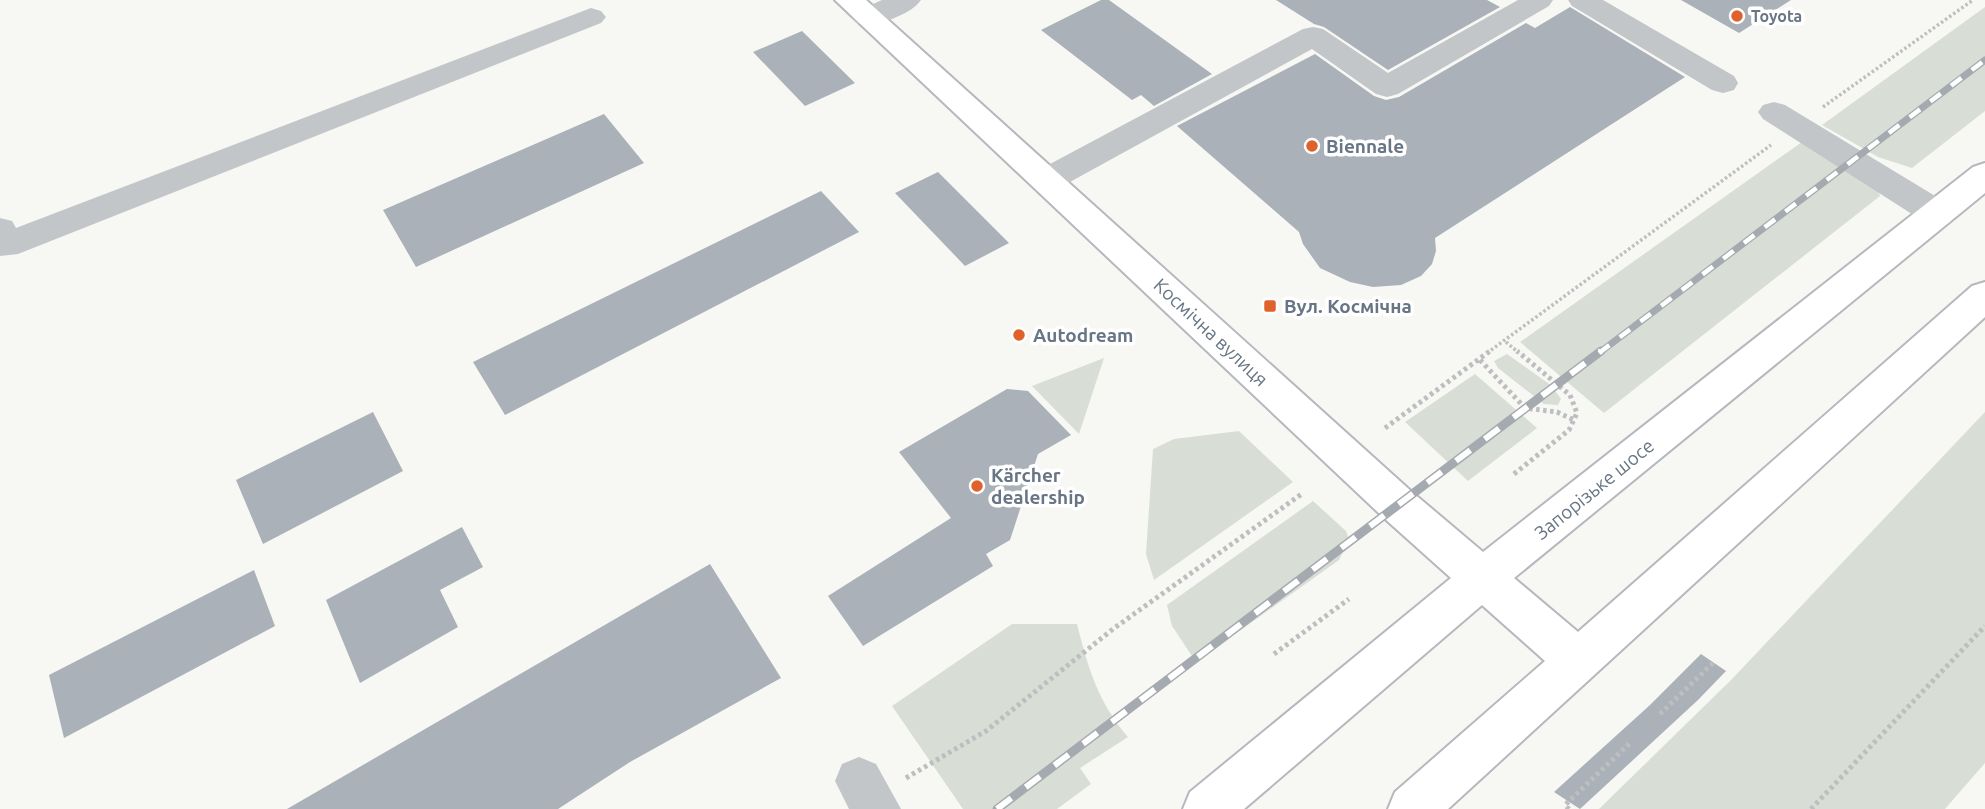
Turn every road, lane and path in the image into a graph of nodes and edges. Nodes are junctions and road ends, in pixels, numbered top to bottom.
1 (907, 0) edge
2 (1539, 0) edge
3 (1582, 0) edge
4 (1973, 0) edge
5 (858, 8) edge
6 (591, 18) dead end
7 (1723, 83) dead end
8 (1785, 120) junction
9 (1985, 175) edge
10 (1046, 180) junction
11 (1938, 214) junction
12 (0, 230) edge
13 (1985, 296) edge
14 (1506, 342) junction
15 (1480, 360) junction
16 (1574, 421) junction
17 (1385, 428) dead end
18 (1514, 474) dead end
19 (1303, 493) dead end
20 (1483, 578) junction
21 (1349, 599) dead end
22 (1985, 626) edge
23 (1274, 654) dead end
24 (1577, 660) junction
25 (1713, 663) dead end
26 (1660, 714) dead end
27 (1631, 742) dead end
28 (869, 797) edge
29 (1207, 809) edge
30 (1412, 809) edge
31 (1569, 809) edge
32 (1811, 809) edge

1 - 5 lane
2 - 10 lane
3 - 7 lane
4 - 8 path
5 - 10 main road, Космічна вулиця
6 - 12 lane
8 - 11 lane
8 - 14 path
9 - 11 main road, Запорізьке шосе
10 - 20 main road, Космічна вулиця
11 - 20 main road, Запорізьке шосе
13 - 24 main road
14 - 15 path
14 - 16 path
15 - 16 path
15 - 17 path
16 - 18 path
19 - 28 path
20 - 24 main road, Космічна вулиця
20 - 29 main road, Запорізьке шосе
21 - 23 path
22 - 32 path
24 - 30 main road
25 - 26 path
27 - 31 path

